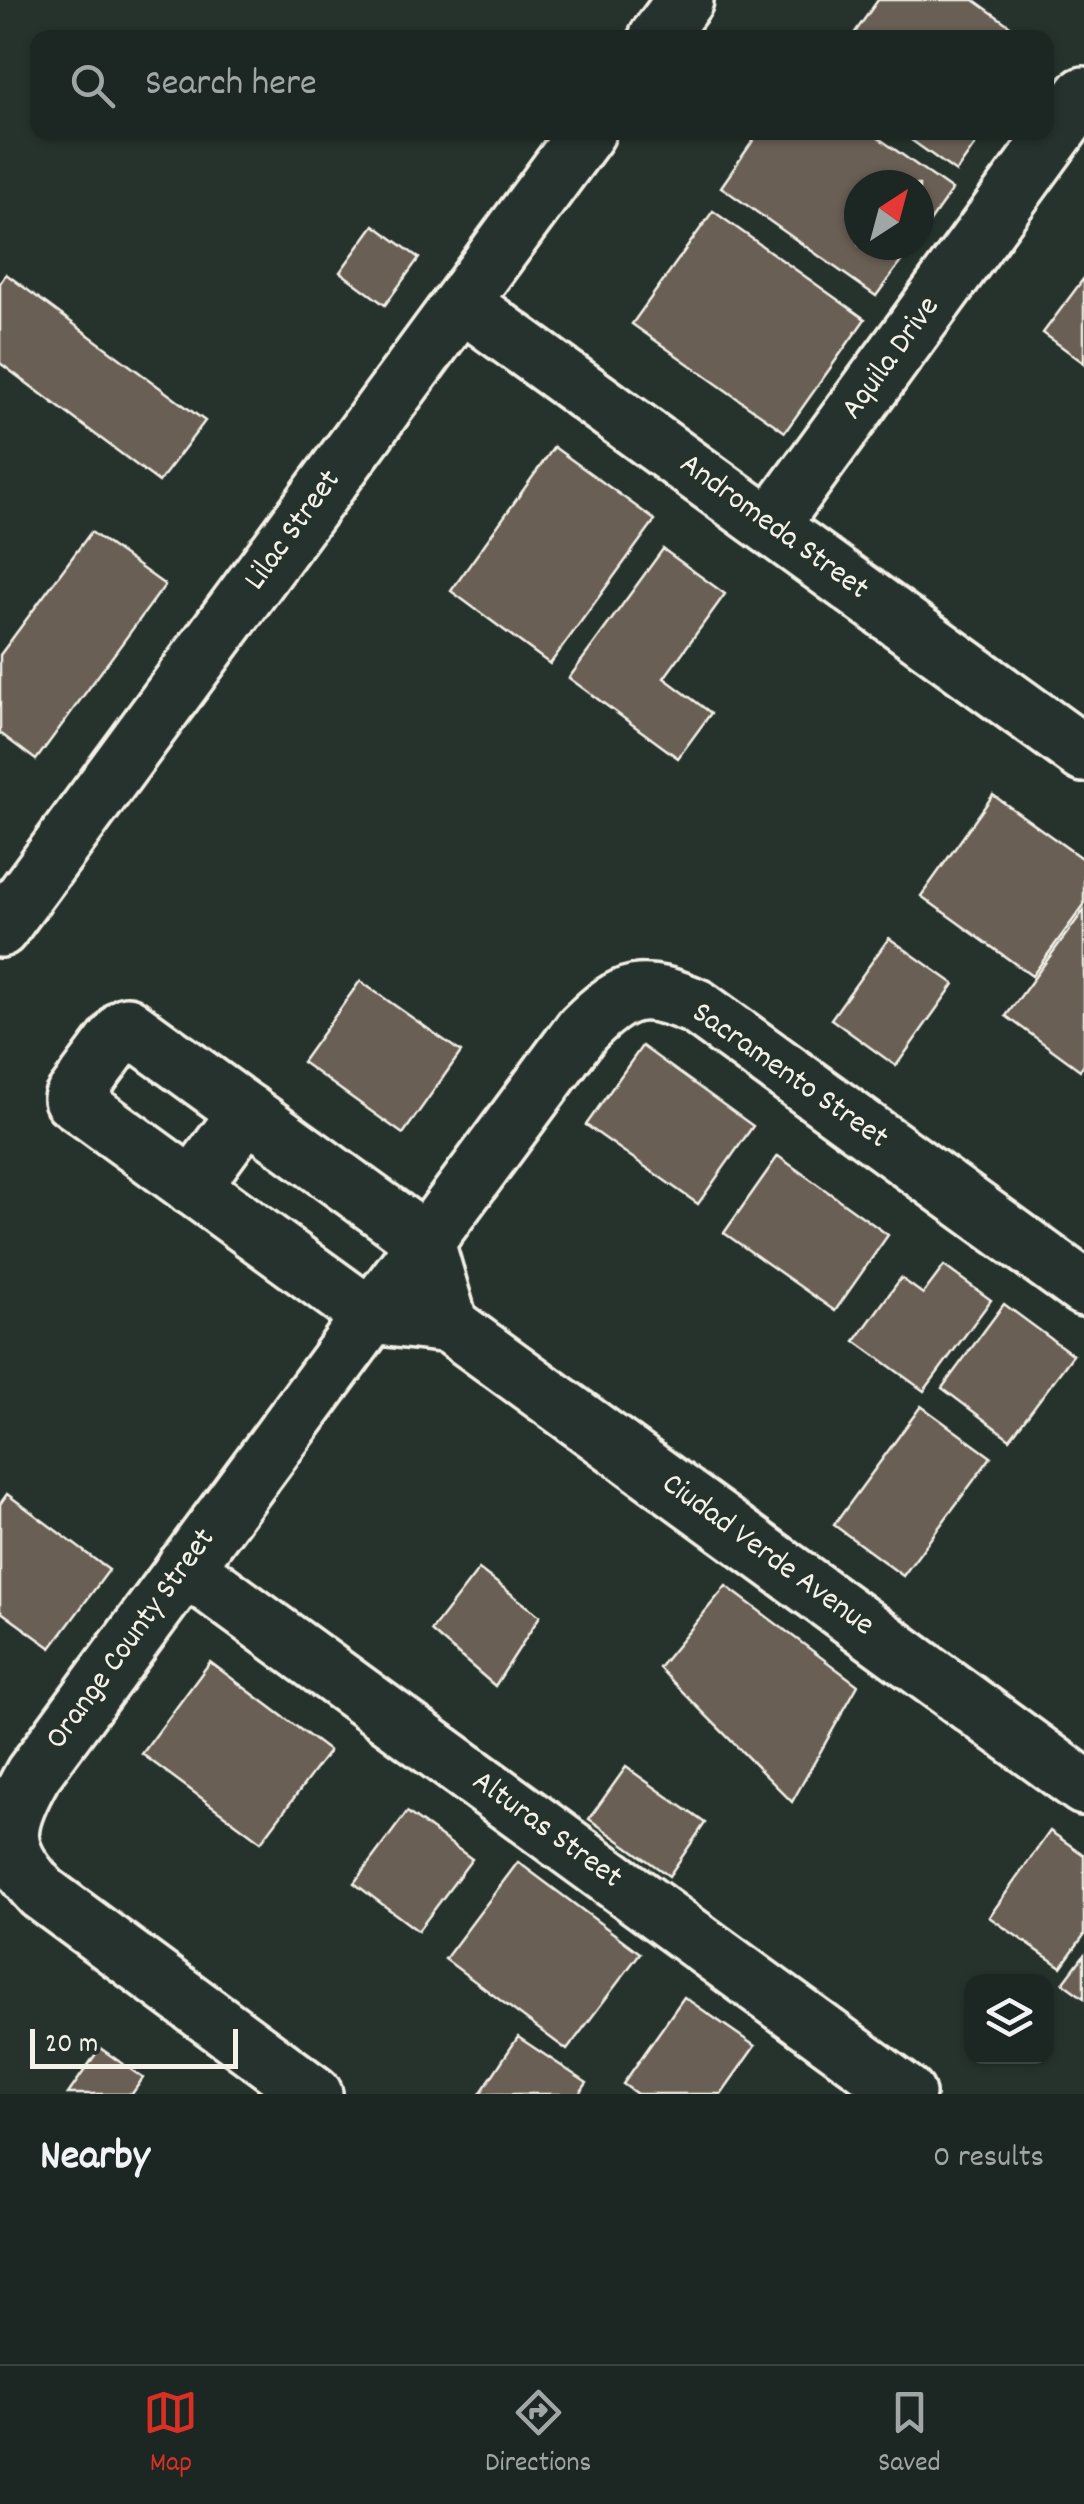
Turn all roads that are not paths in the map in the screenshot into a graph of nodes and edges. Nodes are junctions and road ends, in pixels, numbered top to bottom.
1 (684, 0) edge
2 (663, 30) edge
3 (1084, 96) edge
4 (1054, 137) edge
5 (581, 140) edge
6 (1052, 140) edge
7 (462, 303) junction
8 (770, 526) junction
9 (1084, 754) edge
10 (7, 906) edge
11 (247, 1112) junction
12 (192, 1187) junction
13 (426, 1242) junction
14 (1084, 1288) edge
15 (370, 1316) junction
16 (450, 1325) junction
17 (185, 1567) junction
18 (1084, 1788) edge
19 (314, 2094) edge
20 (906, 2094) edge

1 - 2 street
3 - 4 street, Aquila Drive
5 - 7 street, Lilac Street
6 - 8 street, Aquila Drive
7 - 8 street, Andromeda Street
7 - 10 street, Lilac Street
8 - 9 street, Andromeda Street
11 - 12 street
11 - 12 street, Ciudad Verde Avenue
11 - 13 street, Ciudad Verde Avenue
12 - 15 street, Ciudad Verde Avenue
13 - 14 street, Sacramento Street
13 - 15 street, Sacramento Street
13 - 16 street
15 - 16 street, Ciudad Verde Avenue
15 - 17 street, Orange County Street
16 - 18 street, Ciudad Verde Avenue
17 - 19 street, Orange County Street
17 - 20 street, Alturas Street

